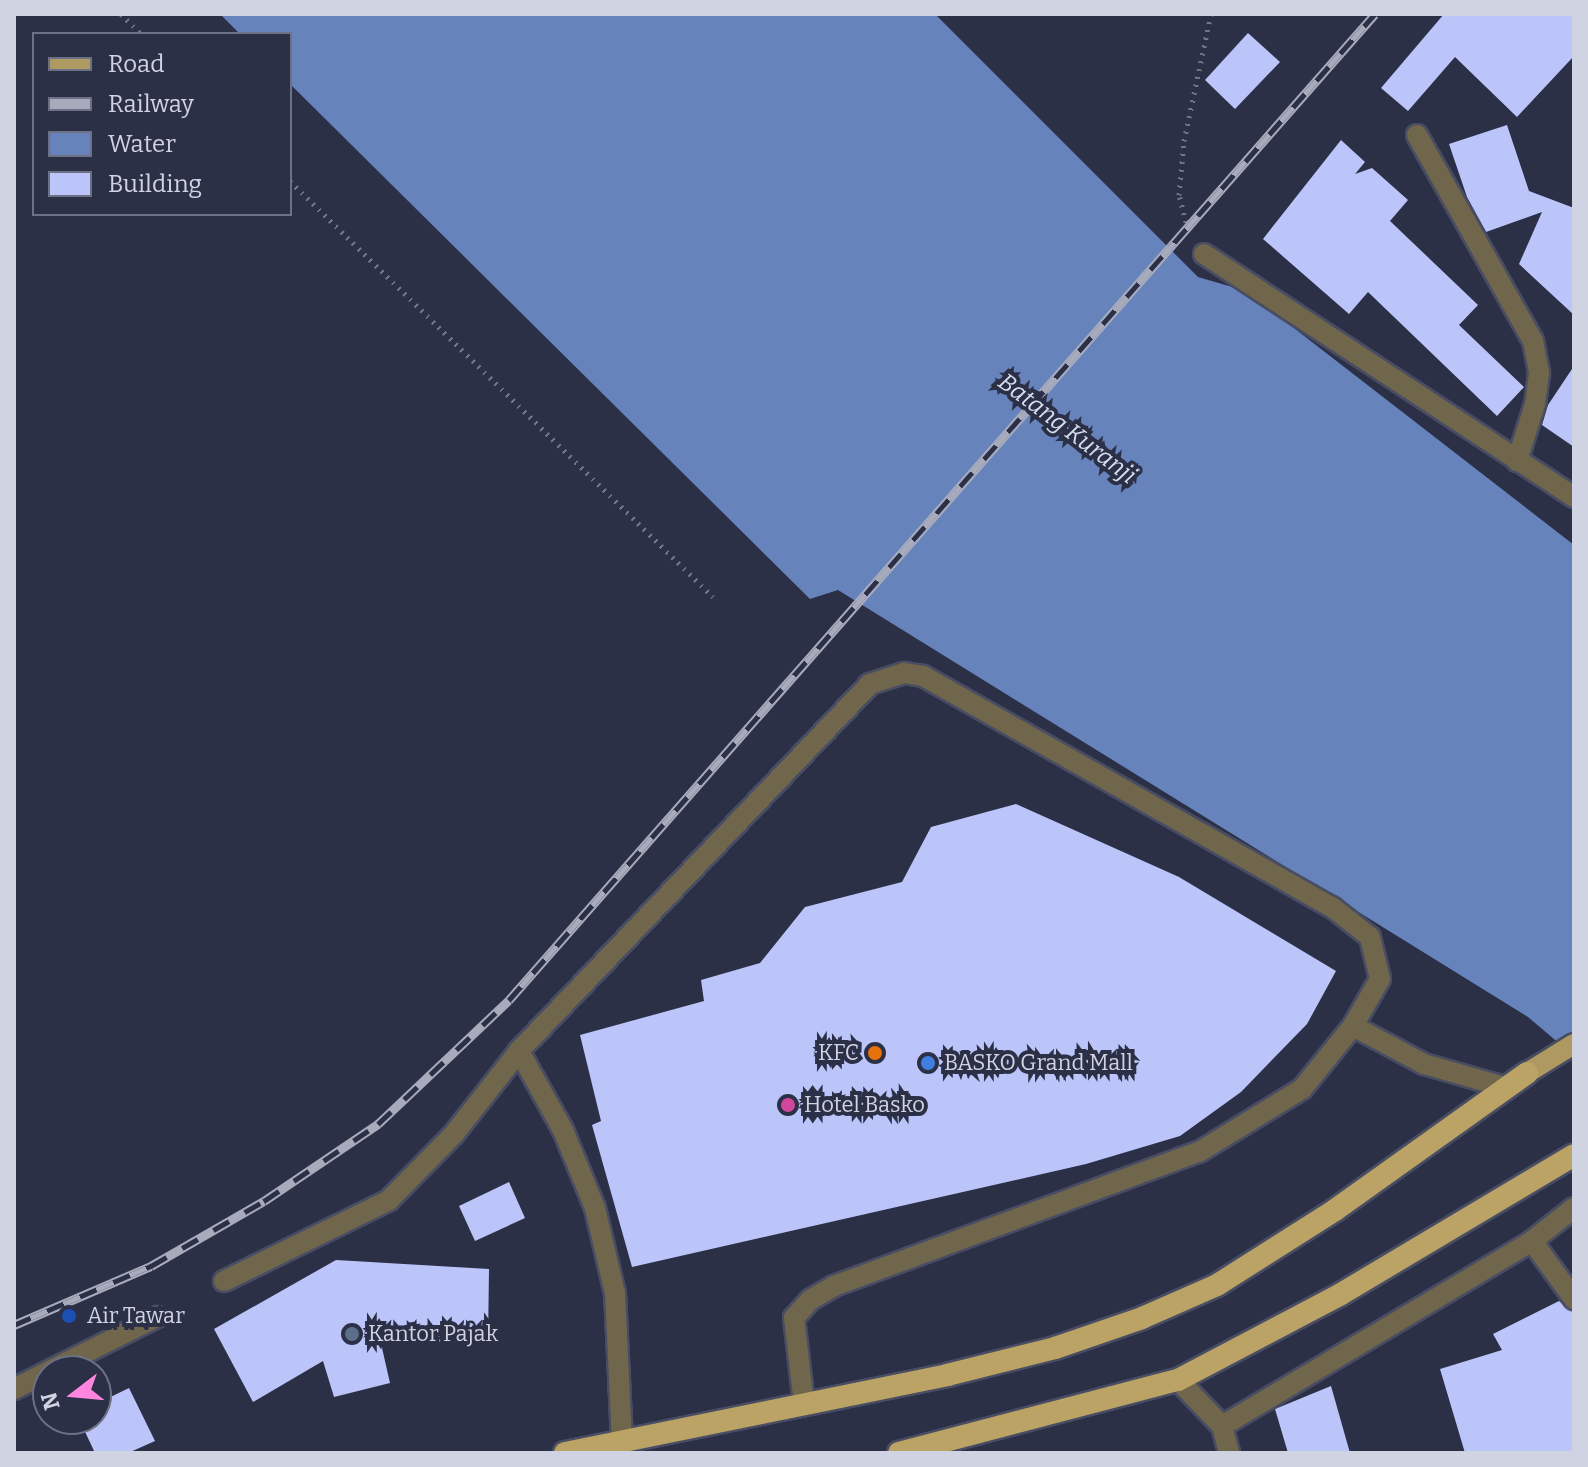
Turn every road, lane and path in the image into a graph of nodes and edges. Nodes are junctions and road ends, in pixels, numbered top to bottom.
1 (121, 14) edge
2 (1211, 14) edge
3 (139, 32) edge
4 (1417, 135) dead end
5 (292, 183) edge
6 (1204, 254) joint
7 (1517, 461) junction
8 (1574, 497) edge
9 (713, 597) dead end
10 (1353, 1026) junction
11 (1574, 1044) edge
12 (519, 1051) junction
13 (1527, 1073) joint
14 (1508, 1088) junction
15 (1574, 1155) edge
16 (1574, 1208) edge
17 (1532, 1241) junction
18 (224, 1281) dead end
19 (1574, 1299) edge
20 (157, 1317) dead end
21 (81, 1355) edge
22 (32, 1380) edge
23 (1178, 1380) junction
24 (14, 1389) edge
25 (804, 1404) junction
26 (1222, 1426) junction
27 (622, 1440) junction
28 (565, 1453) edge
29 (899, 1453) edge
30 (1229, 1453) edge

1 - 3 path
2 - 6 path
4 - 7 street
5 - 9 path
6 - 7 street
7 - 8 street
10 - 12 street
10 - 14 street
10 - 25 street
11 - 13 main road
12 - 18 street
12 - 27 street
13 - 14 highway
14 - 25 highway
15 - 23 highway
16 - 17 street
17 - 19 street
17 - 26 street
20 - 21 street
22 - 24 street
23 - 26 street
23 - 29 highway
25 - 27 highway
26 - 30 street
27 - 28 highway

